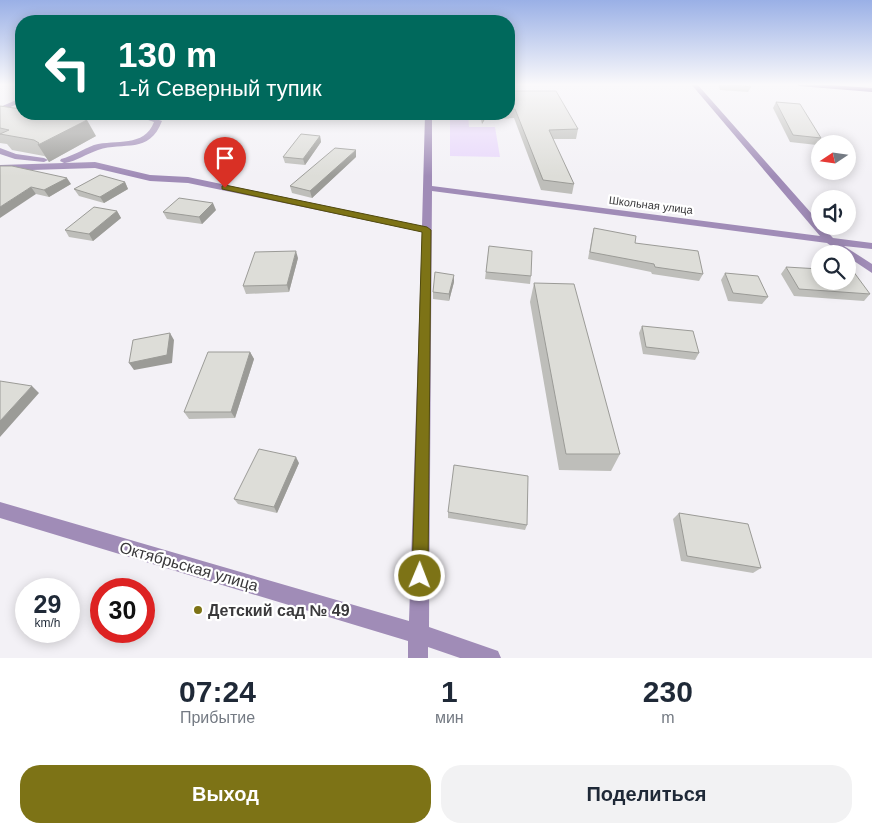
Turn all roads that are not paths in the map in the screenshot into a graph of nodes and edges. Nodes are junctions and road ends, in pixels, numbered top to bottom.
1 (721, 115) edge
2 (155, 120) edge
3 (429, 120) edge
4 (0, 150) edge
5 (0, 168) edge
6 (428, 188) junction
7 (427, 230) junction
8 (829, 240) junction
9 (872, 246) edge
10 (872, 269) edge
11 (0, 510) edge
12 (419, 634) junction
13 (418, 658) edge
14 (491, 658) edge

1 - 8 street
2 - 4 street
3 - 6 street
5 - 7 street
6 - 7 street
6 - 8 street, Школьная улица
7 - 12 street
8 - 9 street, Школьная улица
8 - 10 street
11 - 12 street, Октябрьская улица
12 - 13 street
12 - 14 street, Октябрьская улица

